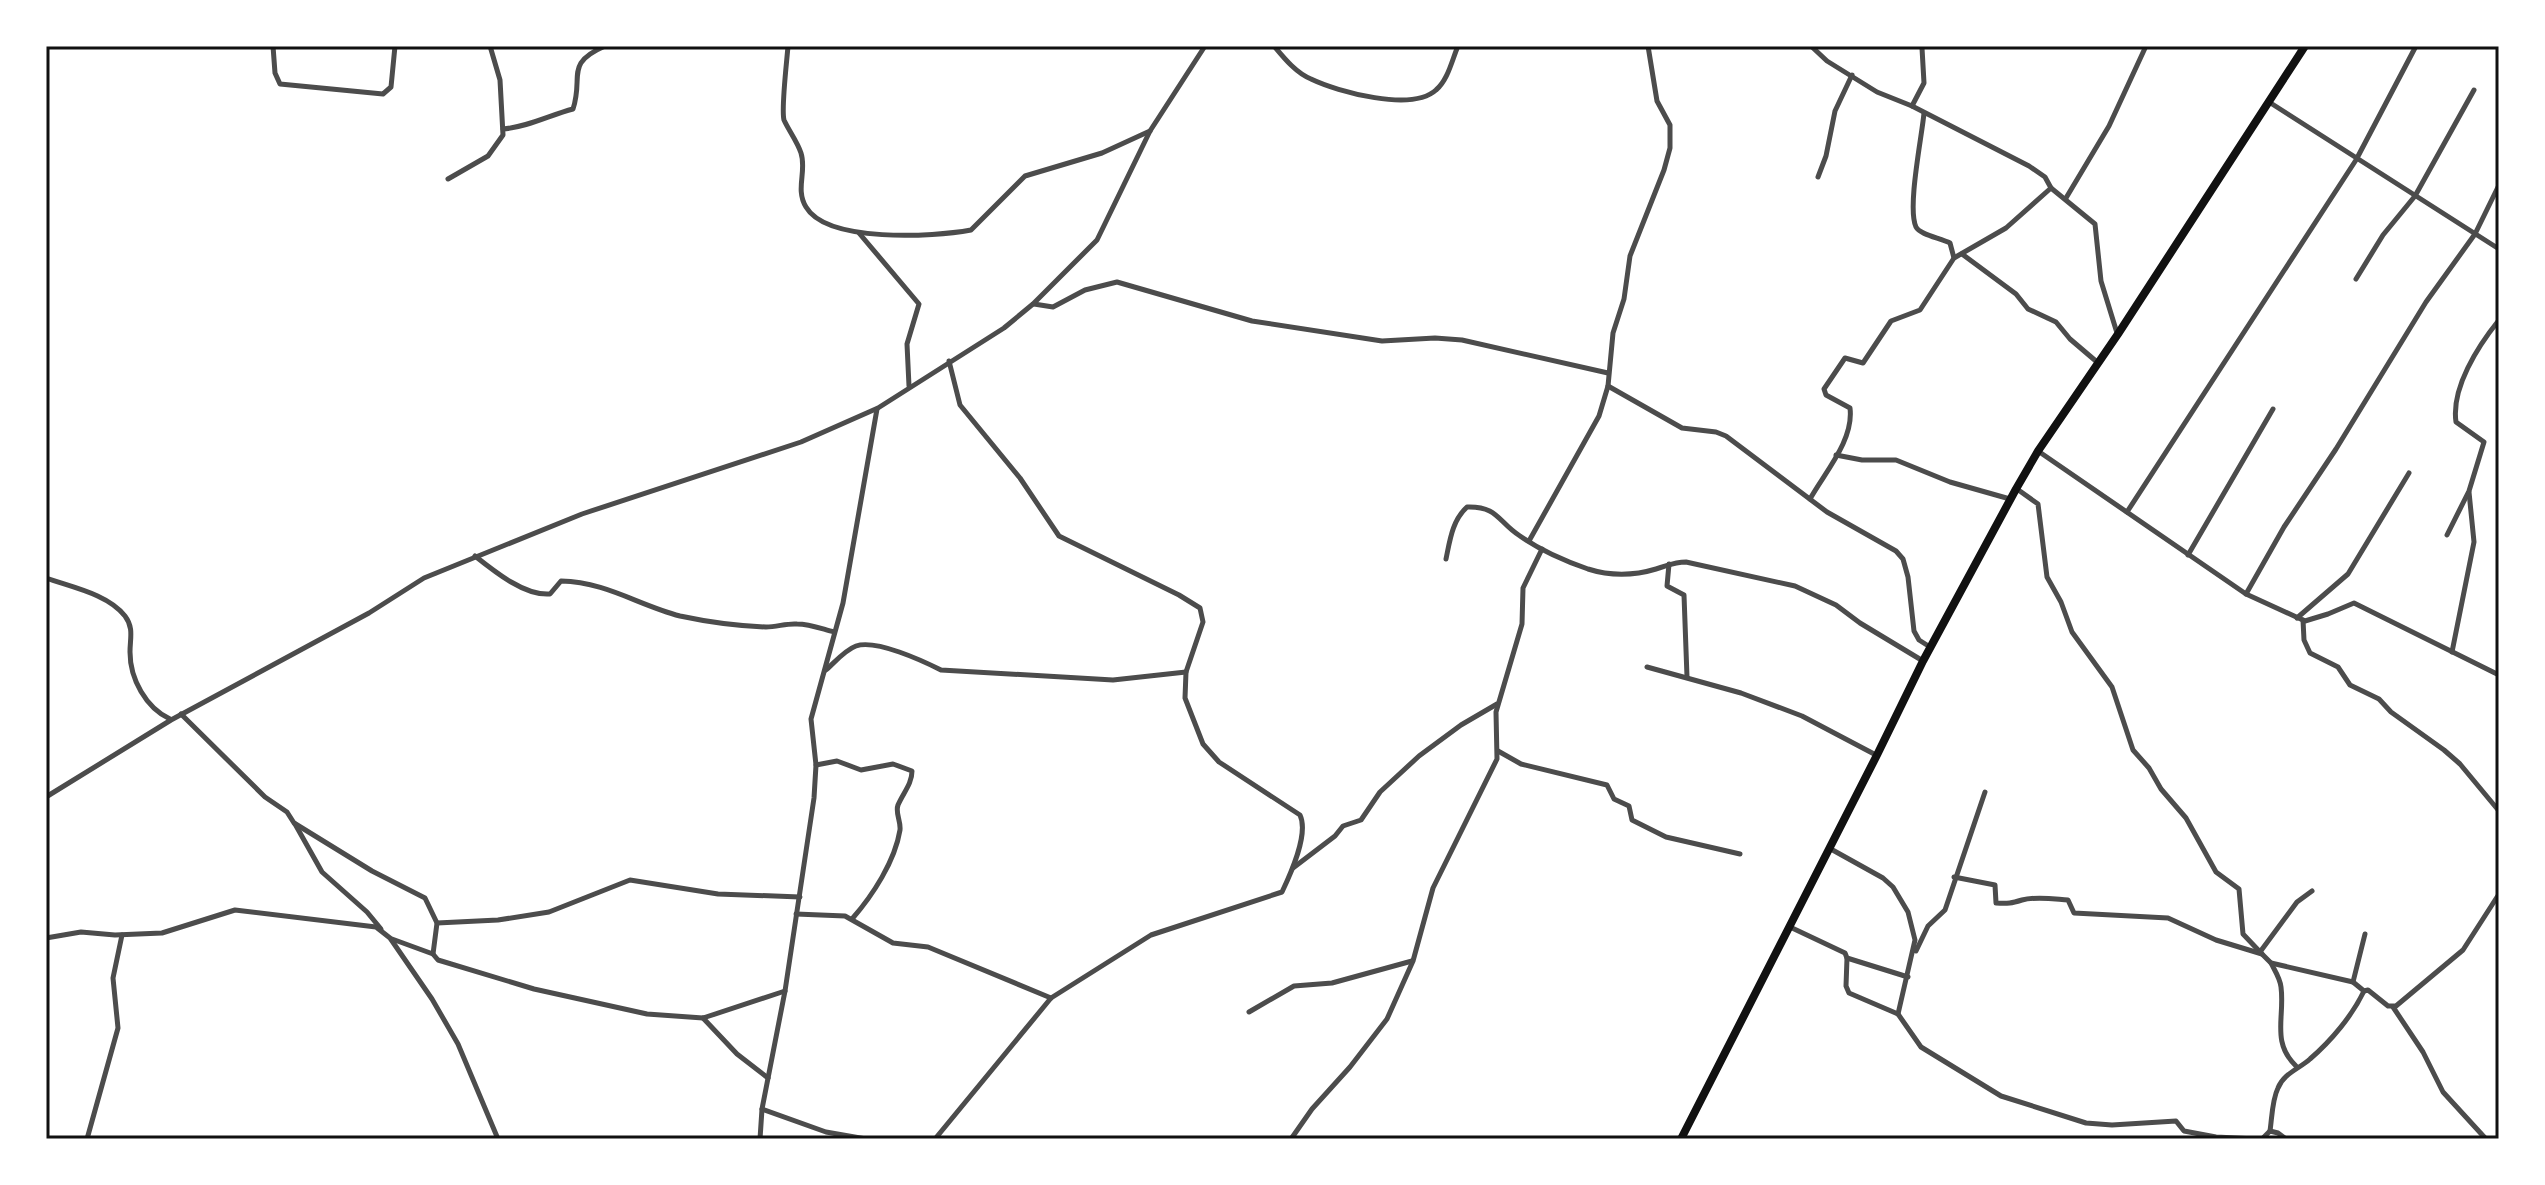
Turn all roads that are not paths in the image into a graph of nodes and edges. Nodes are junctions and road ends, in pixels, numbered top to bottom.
1 (273, 46) edge
2 (395, 46) edge
3 (490, 46) edge
4 (605, 46) edge
5 (788, 46) edge
6 (1205, 46) edge
7 (1274, 46) edge
8 (1458, 46) edge
9 (1648, 46) edge
10 (1811, 46) edge
11 (2305, 46) edge
12 (2416, 46) edge
13 (2144, 47) edge
14 (1922, 48) dead end
15 (1852, 75) junction
16 (2474, 90) dead end
17 (2268, 102) junction
18 (1912, 106) junction
19 (1924, 113) junction
20 (503, 129) junction
21 (1150, 131) junction
22 (2356, 160) junction
23 (1818, 177) dead end
24 (448, 179) dead end
25 (2499, 185) edge
26 (2051, 188) junction
27 (2415, 196) junction
28 (2066, 198) junction
29 (858, 233) junction
30 (2475, 234) junction
31 (2499, 249) edge
32 (1962, 253) junction
33 (1954, 258) junction
34 (2356, 279) dead end
35 (1033, 304) junction
36 (2499, 320) edge
37 (2118, 334) junction
38 (949, 361) junction
39 (2097, 362) junction
40 (1608, 373) junction
41 (909, 386) junction
42 (1608, 386) junction
43 (878, 408) junction
44 (2273, 409) dead end
45 (2038, 451) junction
46 (1836, 455) junction
47 (2409, 473) dead end
48 (2016, 489) junction
49 (2469, 491) junction
50 (1810, 499) junction
51 (2011, 500) junction
52 (2127, 512) junction
53 (2447, 535) dead end
54 (1529, 541) junction
55 (1542, 549) junction
56 (2188, 555) junction
57 (475, 556) junction
58 (1446, 559) dead end
59 (1669, 564) junction
60 (46, 578) edge
61 (2246, 594) junction
62 (2300, 619) junction
63 (834, 632) junction
64 (1930, 648) junction
65 (2452, 652) junction
66 (1923, 661) junction
67 (1647, 667) dead end
68 (826, 670) junction
69 (1186, 672) junction
70 (2499, 675) edge
71 (1687, 677) junction
72 (1498, 704) junction
73 (181, 714) junction
74 (171, 720) junction
75 (1498, 751) junction
76 (1877, 755) junction
77 (816, 765) junction
78 (1985, 792) dead end
79 (46, 797) edge
80 (2499, 811) edge
81 (294, 823) junction
82 (1829, 848) junction
83 (1740, 854) dead end
84 (1293, 868) junction
85 (1954, 877) junction
86 (2312, 891) dead end
87 (2499, 894) edge
88 (800, 897) junction
89 (796, 914) junction
90 (852, 919) junction
91 (437, 923) junction
92 (1790, 927) junction
93 (383, 931) junction
94 (2365, 934) dead end
95 (122, 935) junction
96 (46, 938) edge
97 (390, 938) junction
98 (2261, 953) junction
99 (433, 954) junction
100 (1914, 955) junction
101 (1847, 958) junction
102 (1413, 961) junction
103 (2271, 963) junction
104 (1908, 977) junction
105 (2353, 982) junction
106 (785, 991) junction
107 (2364, 991) junction
108 (1051, 998) junction
109 (2393, 1007) junction
110 (1249, 1012) dead end
111 (1898, 1014) junction
112 (703, 1018) junction
113 (2296, 1066) junction
114 (768, 1078) junction
115 (762, 1109) junction
116 (2270, 1131) junction
117 (87, 1139) edge
118 (498, 1139) edge
119 (760, 1139) edge
120 (866, 1139) edge
121 (935, 1139) edge
122 (1291, 1139) edge
123 (1681, 1139) edge
124 (1843, 1139) edge
125 (1851, 1139) edge
126 (2256, 1139) edge
127 (2262, 1139) edge
128 (2286, 1139) edge
129 (2486, 1139) edge

1 - 2 street
3 - 20 street
4 - 20 street
5 - 29 street
6 - 21 street
7 - 8 street
9 - 40 street
10 - 15 street
11 - 17 highway
12 - 22 street
13 - 28 street
14 - 18 street
15 - 18 street
15 - 23 street
16 - 27 street
17 - 22 street
17 - 37 highway
18 - 19 street
19 - 26 street
19 - 33 street
20 - 24 street
21 - 29 street
21 - 35 street
22 - 27 street
22 - 52 street
25 - 30 street
26 - 28 street
26 - 32 street
27 - 30 street
27 - 34 street
28 - 37 street
29 - 41 street
30 - 31 street
30 - 61 street
32 - 33 street
32 - 39 street
33 - 46 street
35 - 38 street
35 - 40 street
36 - 49 street
37 - 39 highway
38 - 41 street
38 - 69 street
39 - 45 highway
40 - 42 street
41 - 43 street
42 - 50 street
42 - 54 street
43 - 57 street
43 - 63 street
44 - 56 street
45 - 48 highway
45 - 52 street
46 - 50 street
46 - 51 street
47 - 62 street
48 - 51 highway
48 - 98 street
49 - 53 street
49 - 65 street
50 - 64 street
51 - 64 highway
52 - 56 street
54 - 55 street
54 - 58 street
55 - 59 street
55 - 72 street
56 - 61 street
57 - 63 street
57 - 73 street
59 - 66 street
59 - 71 street
60 - 74 street
61 - 62 street
62 - 65 street
62 - 80 street
63 - 68 street
64 - 66 highway
65 - 70 street
66 - 76 highway
67 - 71 street
68 - 69 street
68 - 77 street
69 - 84 street
71 - 76 street
72 - 75 street
72 - 84 street
73 - 74 street
73 - 81 street
74 - 79 street
75 - 83 street
75 - 102 street
76 - 82 highway
77 - 88 street
77 - 90 street
78 - 85 street
81 - 91 street
81 - 93 street
82 - 92 highway
82 - 100 street
84 - 108 street
85 - 98 street
85 - 100 street
86 - 98 street
87 - 109 street
88 - 89 street
88 - 91 street
89 - 90 street
89 - 106 street
90 - 108 street
91 - 99 street
92 - 101 street
92 - 123 highway
93 - 95 street
93 - 97 street
94 - 105 street
95 - 96 street
95 - 117 street
97 - 99 street
97 - 118 street
98 - 103 street
99 - 112 street
100 - 104 street
101 - 104 street
101 - 111 street
102 - 110 street
102 - 122 street
103 - 105 street
103 - 113 street
104 - 111 street
105 - 107 street
106 - 112 street
106 - 114 street
107 - 109 street
107 - 113 street
108 - 121 street
109 - 129 street
111 - 126 street
112 - 114 street
113 - 116 street
114 - 115 street
115 - 119 street
115 - 120 street
116 - 127 street
116 - 128 street
124 - 125 street

